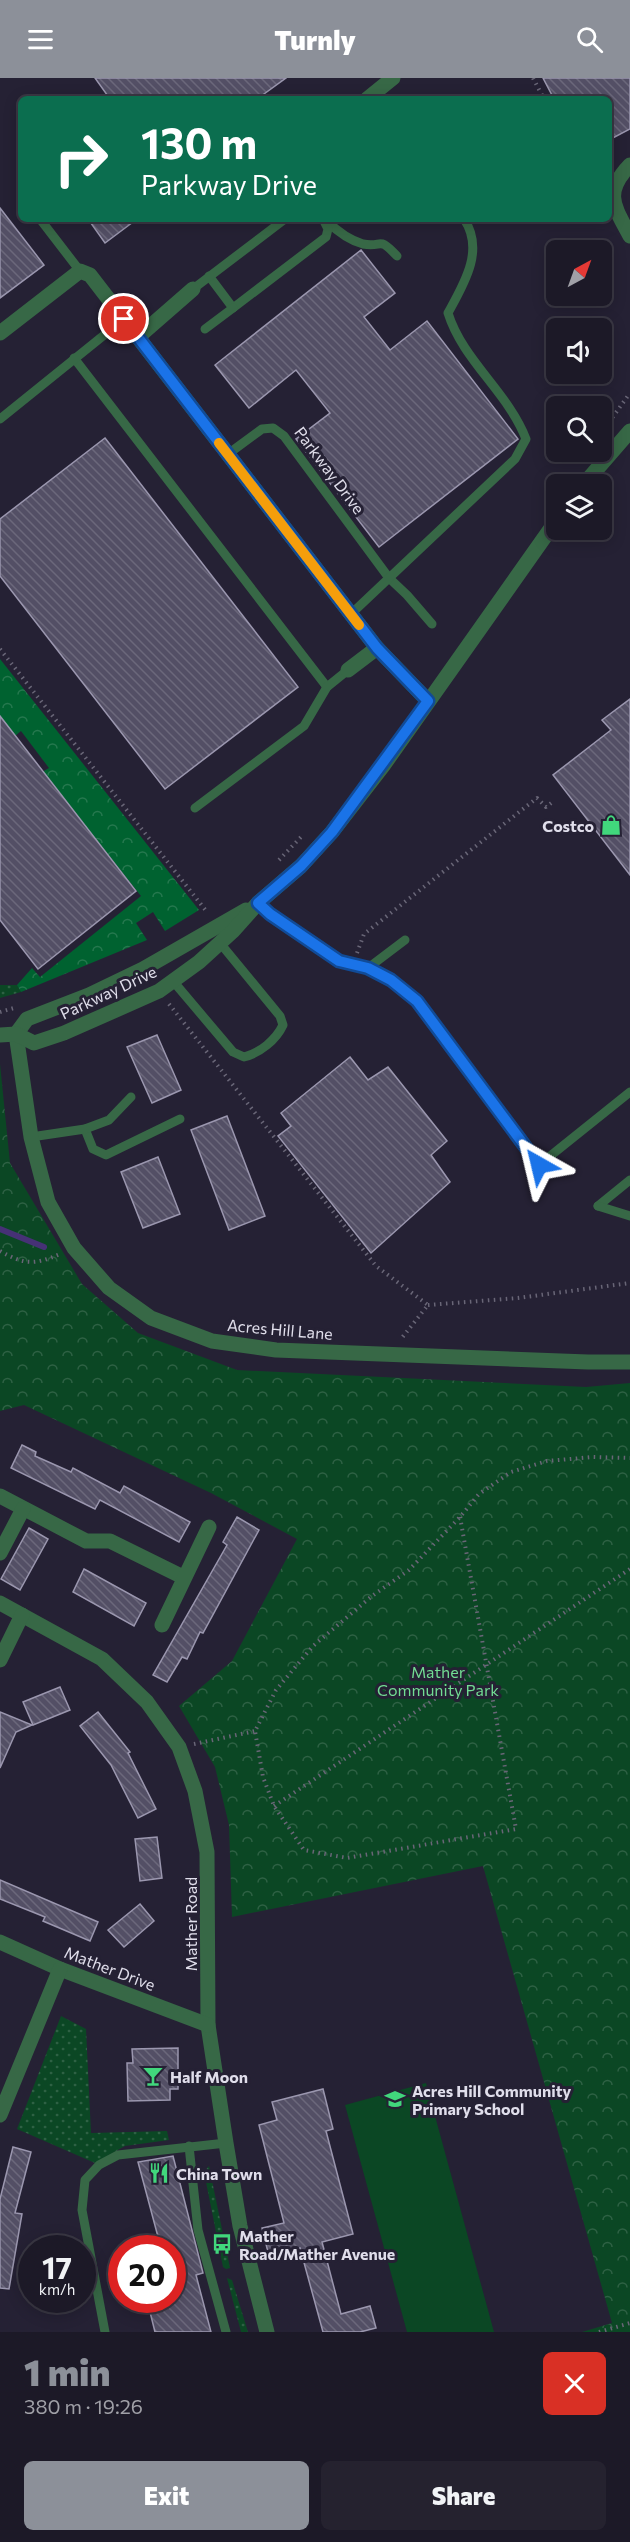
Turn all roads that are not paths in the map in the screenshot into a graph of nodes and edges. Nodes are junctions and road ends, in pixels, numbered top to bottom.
1 (393, 78) edge
2 (372, 96) edge
3 (630, 165) edge
4 (42, 222) edge
5 (281, 222) edge
6 (325, 222) edge
7 (327, 222) edge
8 (466, 222) edge
9 (630, 236) edge
10 (397, 256) dead end
11 (80, 271) junction
12 (209, 276) junction
13 (193, 289) joint
14 (233, 308) junction
15 (124, 319) junction
16 (205, 329) dead end
17 (0, 333) edge
18 (138, 337) junction
19 (74, 358) junction
20 (0, 419) edge
21 (630, 431) edge
22 (228, 454) junction
23 (593, 474) edge
24 (546, 534) edge
25 (389, 578) junction
26 (351, 614) junction
27 (432, 624) dead end
28 (377, 648) junction
29 (348, 670) joint
30 (327, 687) junction
31 (428, 701) junction
32 (195, 808) dead end
33 (258, 903) junction
34 (405, 940) dead end
35 (220, 943) junction
36 (368, 968) junction
37 (173, 981) junction
38 (16, 1034) junction
39 (0, 1035) edge
40 (630, 1092) edge
41 (131, 1097) dead end
42 (180, 1119) dead end
43 (85, 1129) junction
44 (31, 1137) junction
45 (630, 1180) edge
46 (630, 1216) edge
47 (630, 1362) edge
48 (0, 1496) edge
49 (23, 1509) junction
50 (209, 1527) dead end
51 (0, 1553) edge
52 (183, 1577) junction
53 (0, 1603) edge
54 (22, 1615) junction
55 (162, 1625) dead end
56 (0, 1660) edge
57 (0, 1942) edge
58 (60, 1969) junction
59 (208, 2025) junction
60 (0, 2115) edge
61 (226, 2143) junction
62 (189, 2146) junction
63 (105, 2332) edge
64 (226, 2332) edge
65 (267, 2332) edge

1 - 2 street
3 - 9 street
4 - 11 lane
5 - 12 lane
6 - 14 lane
7 - 10 lane
8 - 25 lane
11 - 15 street
11 - 17 street
12 - 13 lane
12 - 14 lane
13 - 18 street
14 - 16 lane
15 - 18 street
15 - 19 lane
18 - 22 street
19 - 20 lane
19 - 30 lane
21 - 23 street
22 - 25 lane, Parkway Drive
22 - 26 street
24 - 31 street, Parkway Drive
25 - 26 lane
25 - 27 lane, Parkway Drive
26 - 28 street
28 - 29 street
28 - 31 street
29 - 30 lane
30 - 32 lane
31 - 33 street, Parkway Drive
33 - 35 street, Parkway Drive
33 - 36 lane
33 - 38 street, Parkway Drive
34 - 36 lane
35 - 37 street, Parkway Drive
35 - 37 lane
36 - 40 lane
37 - 38 street, Parkway Drive
38 - 39 street, Parkway Drive
38 - 44 street, Acres Hill Lane
41 - 43 lane
42 - 43 lane
43 - 44 lane
44 - 47 street, Acres Hill Lane
45 - 46 lane
48 - 49 street
49 - 51 street
49 - 52 street
50 - 52 street
52 - 55 street
53 - 54 street, Mather Road
54 - 56 street
54 - 59 street, Mather Road
57 - 58 street, Mather Drive
58 - 59 street, Mather Drive
58 - 60 street
59 - 61 street, Mather Road
61 - 62 lane
61 - 65 street, Mather Road
62 - 63 lane
62 - 64 lane

